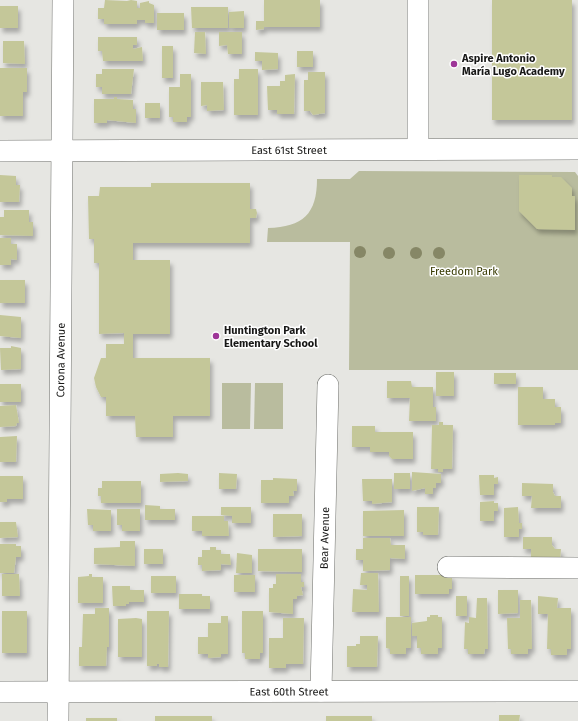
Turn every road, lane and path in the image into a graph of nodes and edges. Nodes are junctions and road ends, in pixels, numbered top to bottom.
1 (63, 0) edge
2 (418, 0) edge
3 (418, 149) junction
4 (578, 149) edge
5 (0, 151) edge
6 (62, 151) junction
7 (328, 385) dead end
8 (448, 567) dead end
9 (578, 568) edge
10 (321, 691) junction
11 (578, 691) edge
12 (0, 692) edge
13 (58, 692) junction
14 (58, 721) edge

1 - 6 street, Corona Avenue
2 - 3 street
3 - 4 street, East 61st Street
3 - 6 street, East 61st Street
5 - 6 street, East 61st Street
6 - 13 street, Corona Avenue
7 - 10 street, Bear Avenue
8 - 9 street
10 - 11 street, East 60th Street
10 - 13 street, East 60th Street
12 - 13 street, East 60th Street
13 - 14 street, Corona Avenue

